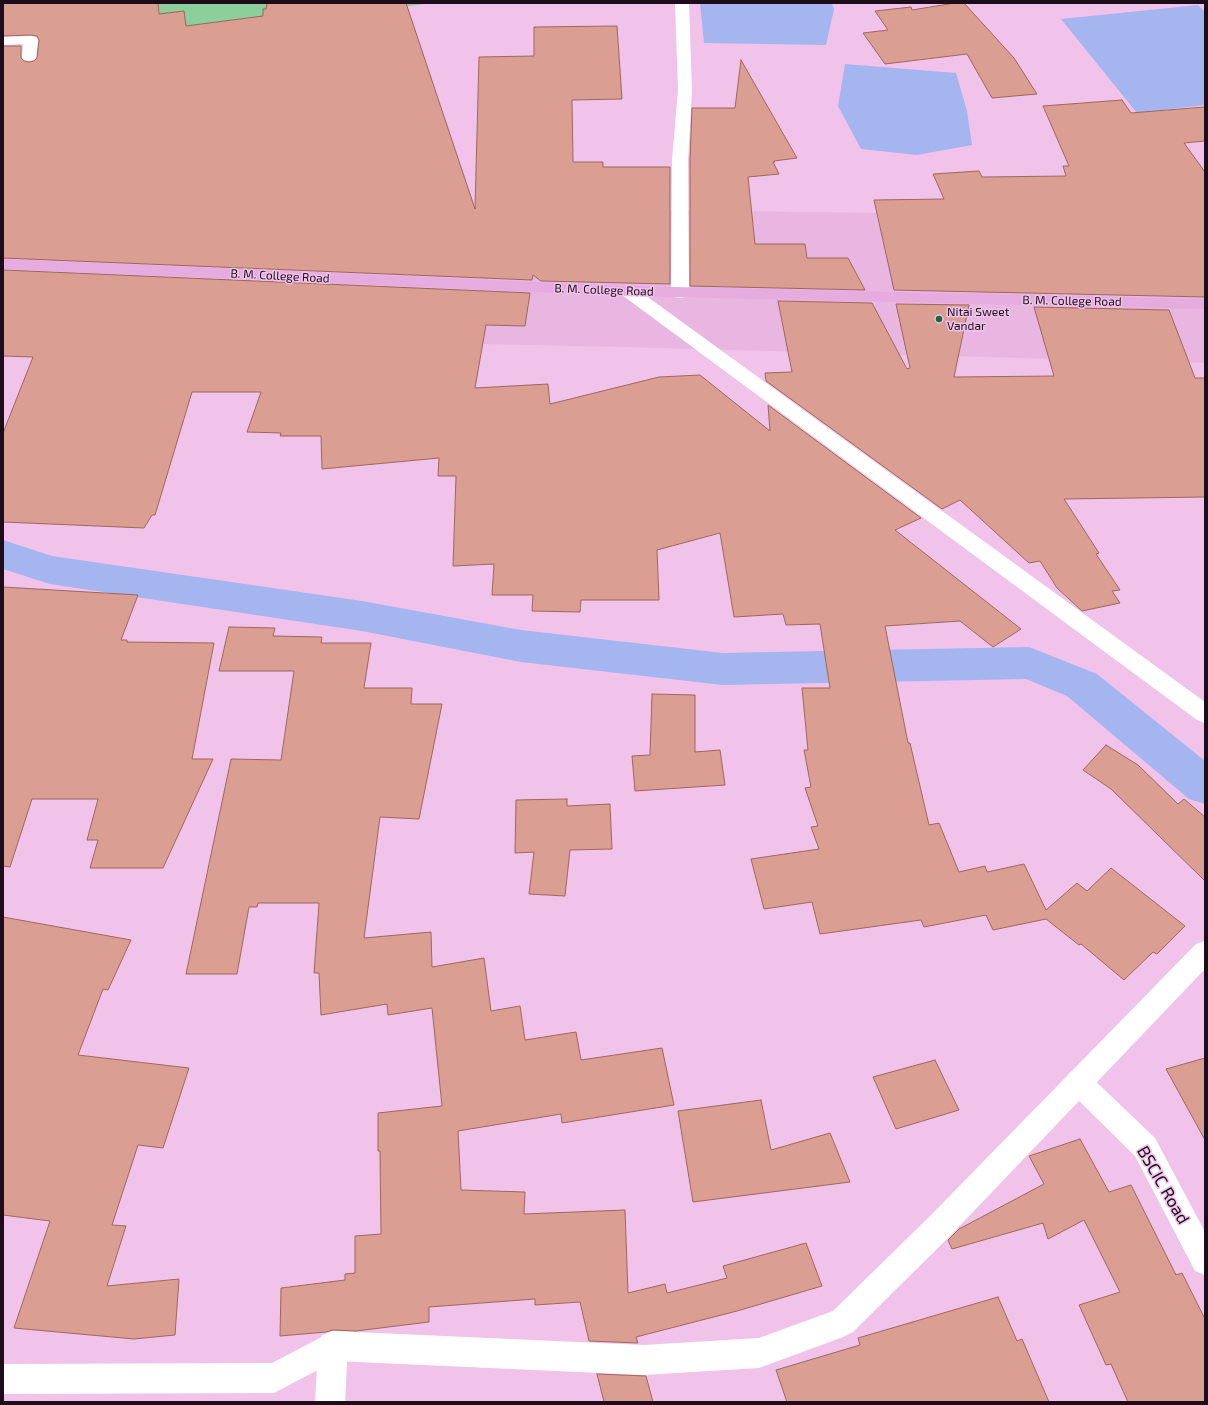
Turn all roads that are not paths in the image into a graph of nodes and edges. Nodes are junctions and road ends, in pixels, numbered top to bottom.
1 (682, 3) edge
2 (3, 41) edge
3 (29, 57) dead end
4 (3, 264) edge
5 (628, 291) junction
6 (680, 293) junction
7 (1205, 304) edge
8 (1205, 714) edge
9 (1205, 952) edge
10 (1078, 1082) junction
11 (1205, 1261) edge
12 (333, 1346) junction
13 (3, 1380) edge
14 (330, 1402) edge

1 - 6 street
2 - 3 street
4 - 5 main road, B. M. College Road
5 - 6 main road, B. M. College Road
5 - 8 street
6 - 7 main road, B. M. College Road
9 - 10 street
10 - 11 street, BSCIC Road
10 - 12 street
12 - 13 street
12 - 14 street

